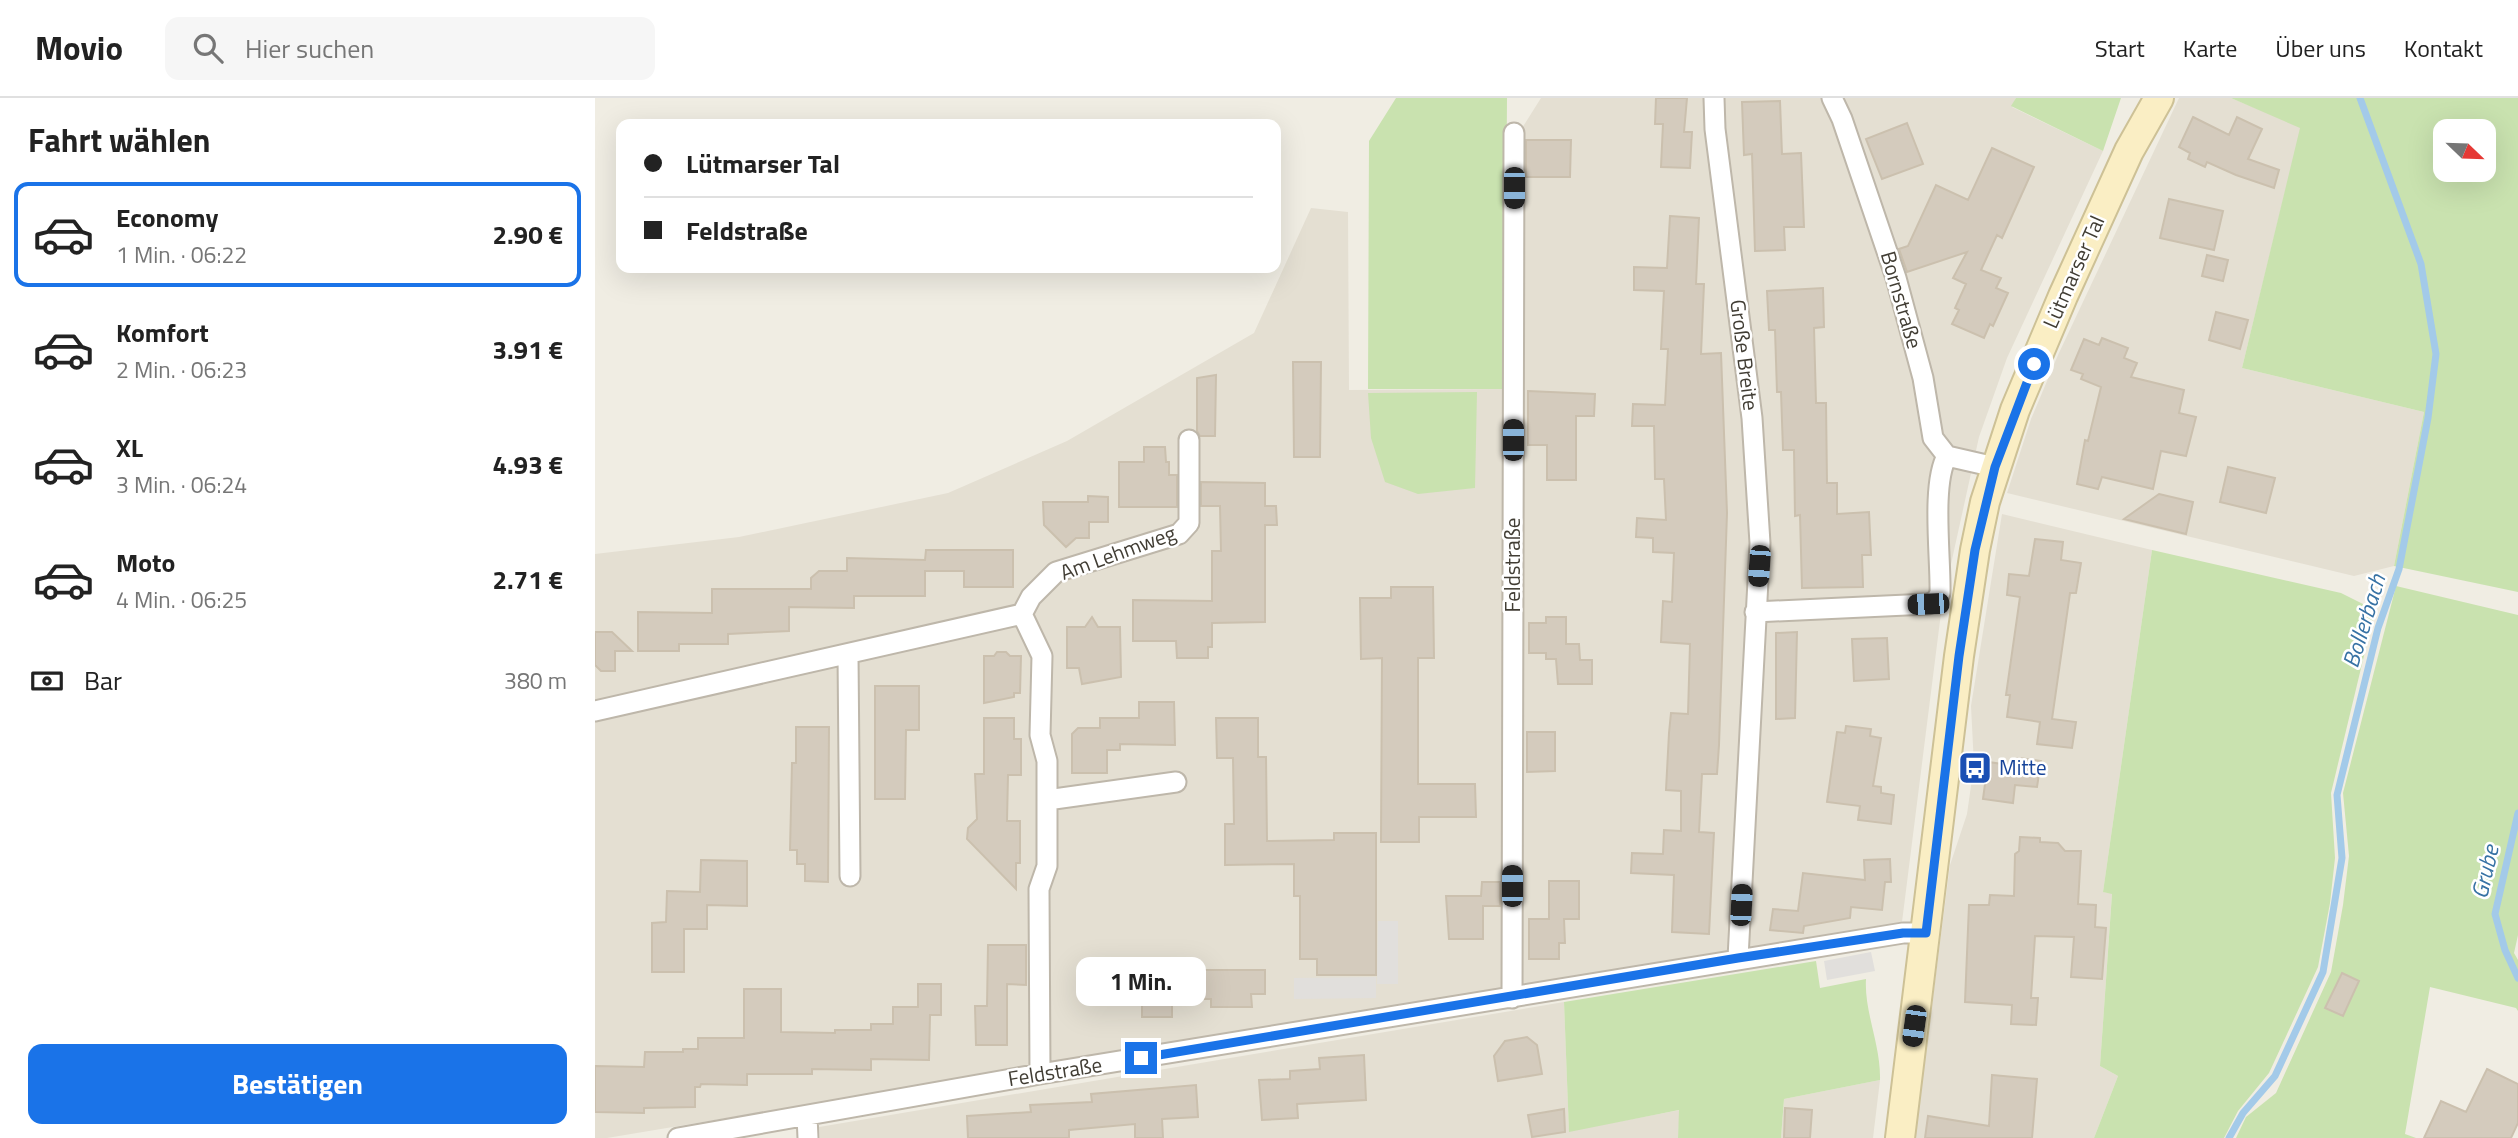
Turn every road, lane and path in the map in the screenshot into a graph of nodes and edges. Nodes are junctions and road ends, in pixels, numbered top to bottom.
1 (1714, 98) edge
2 (1832, 98) edge
3 (2145, 98) edge
4 (2159, 98) edge
5 (1514, 133) dead end
6 (2129, 151) junction
7 (1189, 440) dead end
8 (1947, 456) junction
9 (1995, 467) junction
10 (1755, 612) junction
11 (1022, 614) junction
12 (848, 654) junction
13 (595, 711) edge
14 (1176, 782) dead end
15 (1047, 800) junction
16 (850, 876) dead end
17 (1926, 933) junction
18 (1738, 958) junction
19 (1512, 998) junction
20 (1040, 1074) junction
21 (807, 1116) junction
22 (678, 1138) edge
23 (808, 1138) edge
24 (1900, 1138) edge

1 - 10 street, Große Breite
2 - 8 street, Bornstraße
3 - 6 main road, Lütmarser Tal
4 - 6 main road, Lütmarser Tal
5 - 19 street, Feldstraße
6 - 9 main road, Lütmarser Tal
7 - 11 street, Am Lehmweg
8 - 9 street
8 - 10 street
9 - 17 main road, Lütmarser Tal
10 - 18 street, Große Breite
11 - 12 street
11 - 15 street
12 - 13 street
12 - 16 street
14 - 15 street
15 - 20 street
17 - 18 street, Feldstraße
17 - 24 main road, Lütmarser Tal
18 - 19 street, Feldstraße
19 - 20 street, Feldstraße
20 - 21 street, Feldstraße
21 - 22 street, Feldstraße
21 - 23 street

